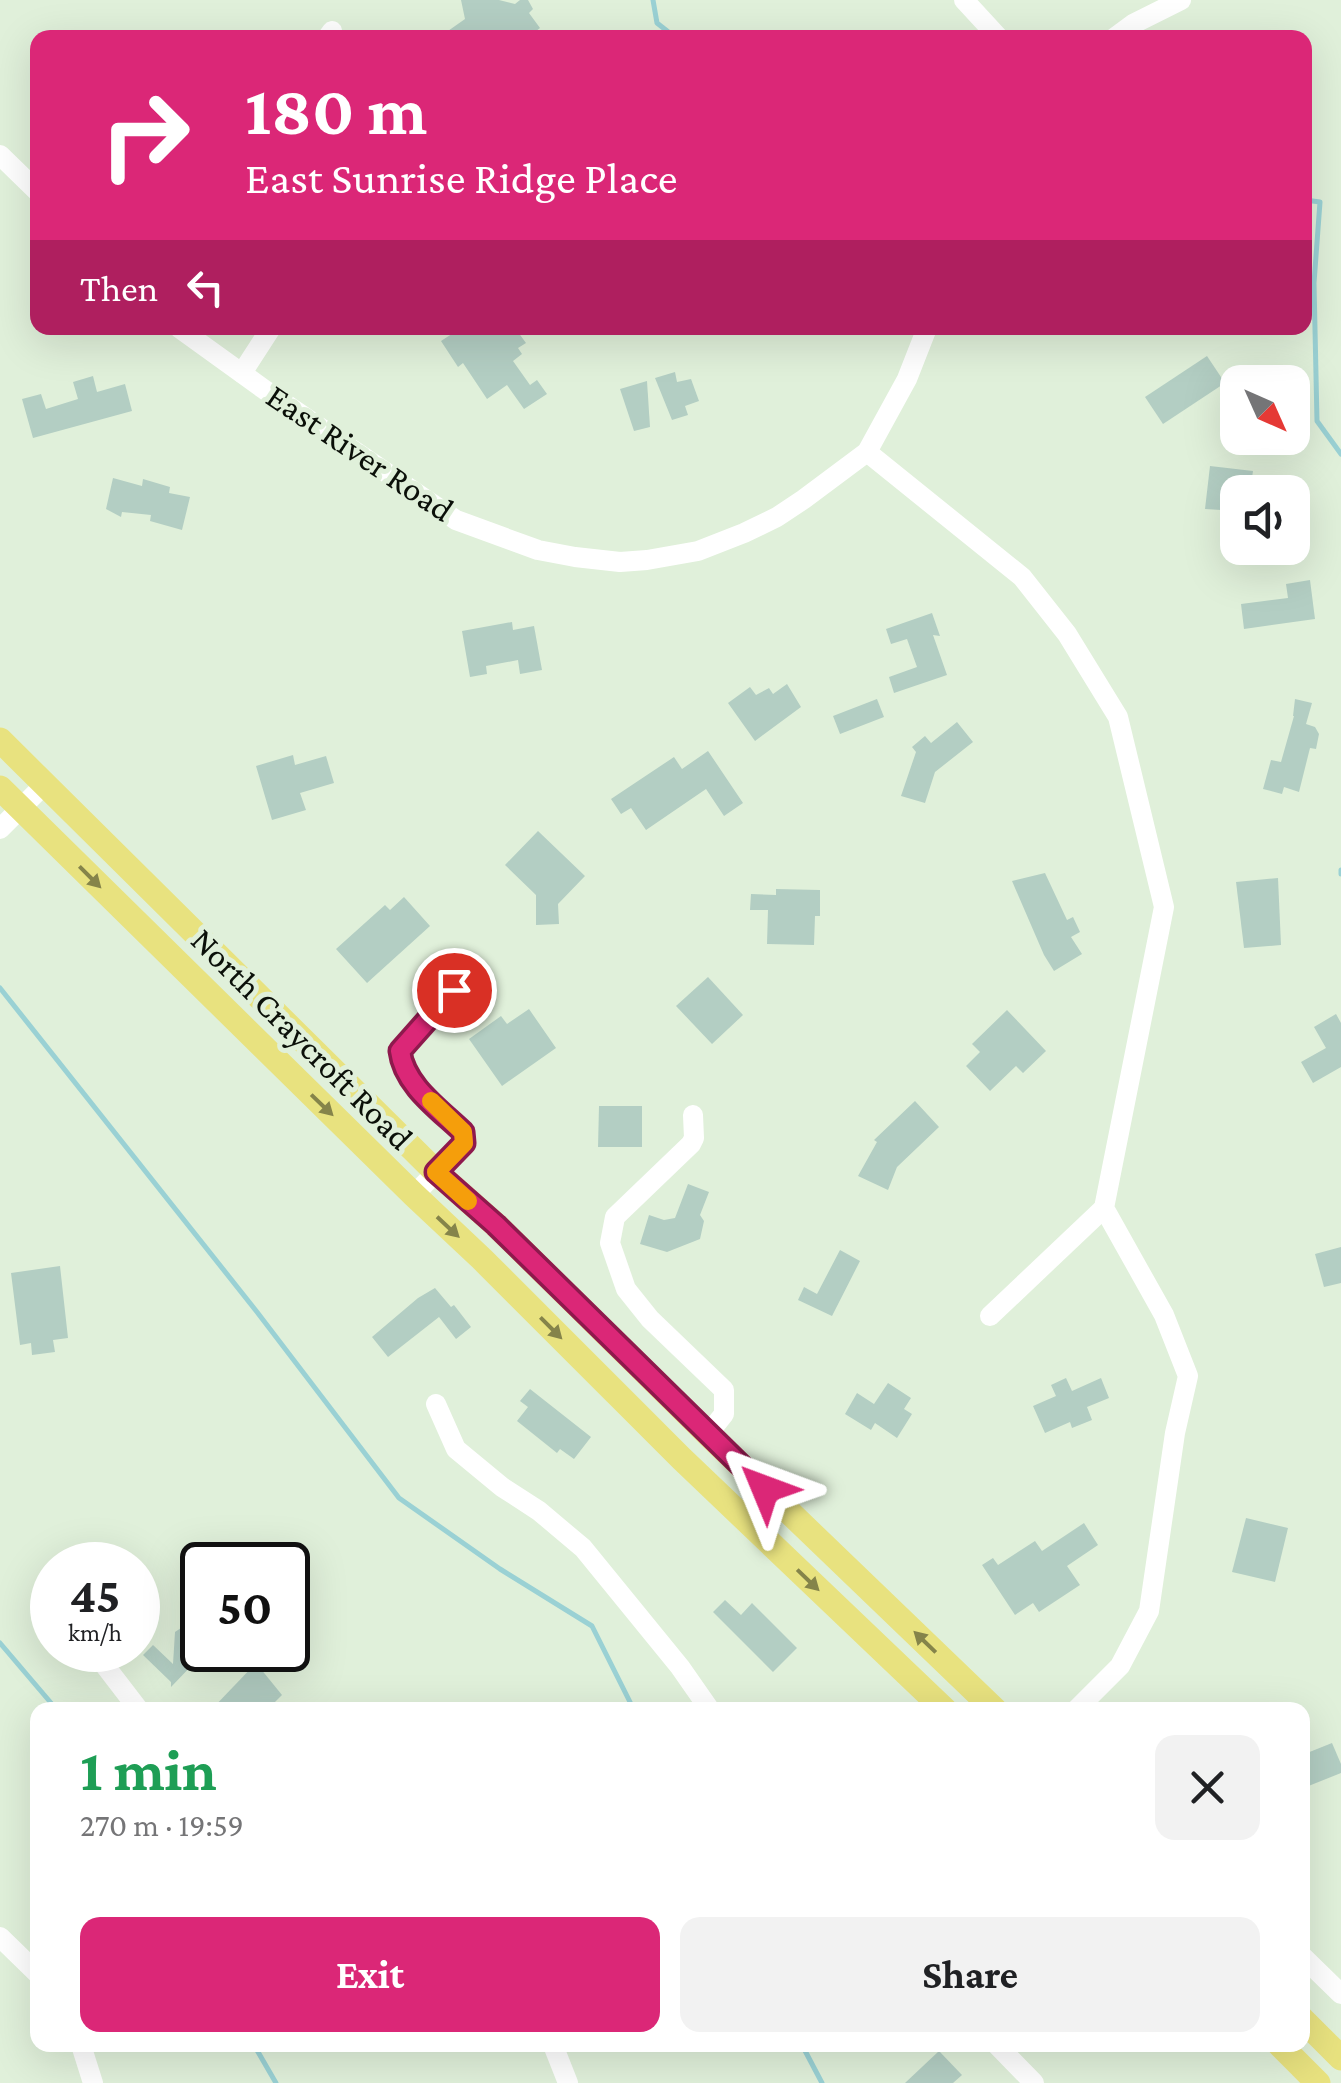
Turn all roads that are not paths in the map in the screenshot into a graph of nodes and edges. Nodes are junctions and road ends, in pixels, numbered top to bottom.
1 (964, 0) edge
2 (1181, 0) edge
3 (992, 30) edge
4 (1125, 30) edge
5 (0, 154) edge
6 (30, 184) edge
7 (189, 335) edge
8 (266, 335) edge
9 (924, 335) edge
10 (242, 373) junction
11 (866, 452) junction
12 (0, 740) edge
13 (45, 784) junction
14 (0, 788) edge
15 (20, 808) junction
16 (0, 830) edge
17 (454, 990) dead end
18 (692, 1114) dead end
19 (436, 1172) junction
20 (414, 1194) junction
21 (1104, 1208) junction
22 (990, 1316) dead end
23 (436, 1404) dead end
24 (708, 1434) junction
25 (110, 1672) edge
26 (133, 1702) edge
27 (704, 1702) edge
28 (937, 1702) edge
29 (987, 1702) edge
30 (1087, 1702) edge
31 (0, 1937) edge
32 (1310, 1964) edge
33 (30, 1966) edge
34 (1341, 1994) edge
35 (1310, 2027) edge
36 (83, 2052) edge
37 (556, 2052) edge
38 (1004, 2052) edge
39 (1287, 2052) edge
40 (1341, 2058) edge
41 (93, 2083) edge
42 (568, 2083) edge
43 (1034, 2083) edge
44 (1318, 2083) edge

1 - 3 street
2 - 4 street
5 - 6 street
7 - 10 street, East River Road
8 - 10 street
9 - 11 street, East River Road
10 - 11 street, East River Road
11 - 21 street
12 - 13 main road, North Craycroft Road
13 - 15 street
13 - 19 main road, North Craycroft Road
14 - 15 main road, North Craycroft Road
15 - 16 street
15 -> 20 main road, North Craycroft Road
17 - 19 street
18 - 24 street
19 - 20 street
19 - 24 main road, North Craycroft Road
20 -> 28 main road, North Craycroft Road
21 - 22 street
21 - 30 street
23 - 27 street
29 -> 24 main road, North Craycroft Road
25 - 26 street
31 - 33 street
32 - 34 street
35 - 40 main road
36 - 41 street
37 - 42 street
38 - 43 street
39 - 44 main road

